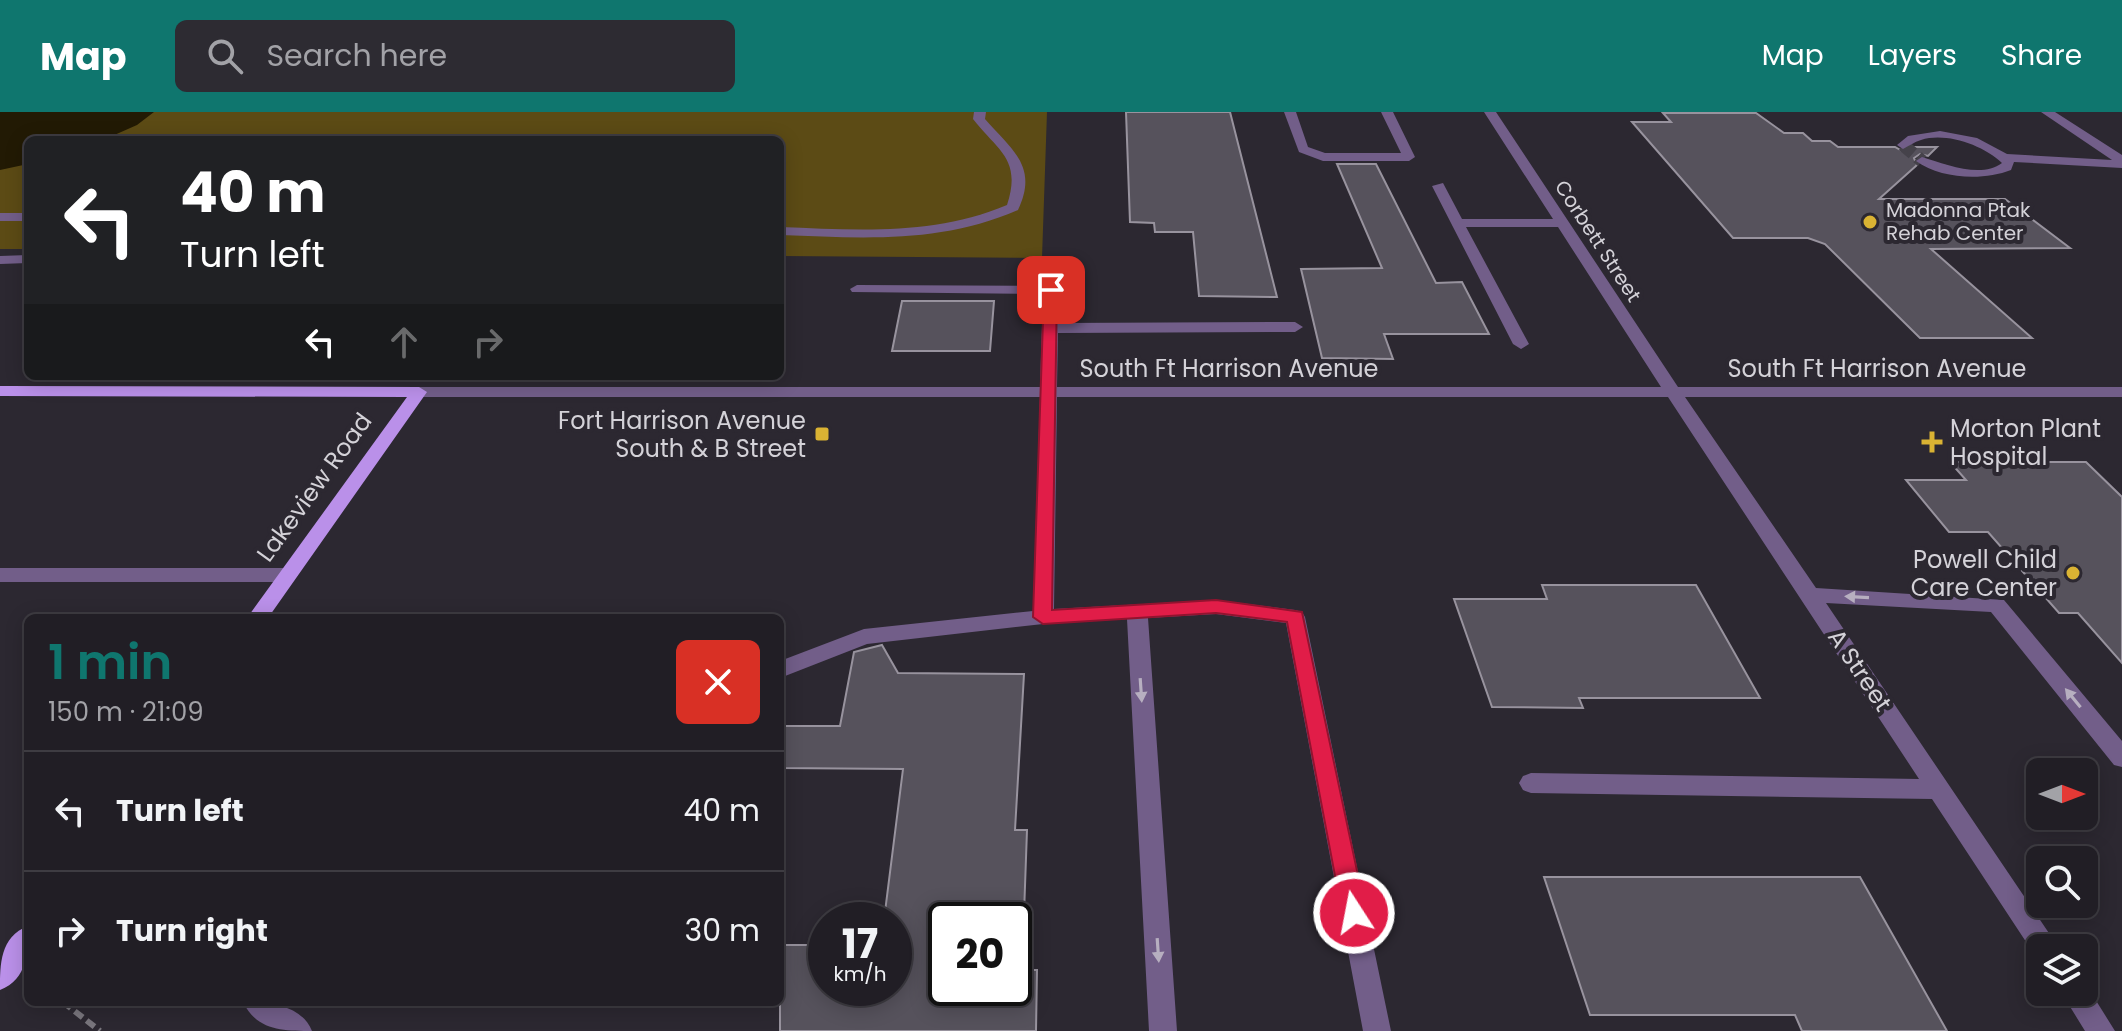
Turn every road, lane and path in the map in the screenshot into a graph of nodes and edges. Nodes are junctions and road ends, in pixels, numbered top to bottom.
1 (980, 112) edge
2 (1290, 112) edge
3 (1387, 112) edge
4 (1490, 112) edge
5 (2047, 112) edge
6 (1903, 145) dead end
7 (2005, 158) junction
8 (1922, 161) tunnel mouth
9 (2122, 162) edge
10 (2107, 164) junction
11 (2122, 173) edge
12 (1438, 186) dead end
13 (0, 217) edge
14 (24, 217) edge
15 (1457, 223) junction
16 (1562, 223) junction
17 (784, 231) edge
18 (24, 259) edge
19 (0, 260) edge
20 (857, 289) dead end
21 (1295, 327) dead end
22 (1049, 328) junction
23 (1521, 344) dead end
24 (425, 384) edge
25 (0, 391) edge
26 (1047, 392) junction
27 (1673, 392) junction
28 (2122, 392) edge
29 (0, 575) edge
30 (288, 575) junction
31 (1809, 595) junction
32 (1137, 612) junction
33 (260, 614) edge
34 (1043, 617) junction
35 (784, 668) edge
36 (2122, 758) edge
37 (1531, 783) dead end
38 (1939, 789) junction
39 (2037, 934) edge
40 (24, 944) edge
41 (0, 977) edge
42 (68, 1006) edge
43 (260, 1006) edge
44 (2084, 1006) edge
45 (100, 1031) edge
46 (298, 1031) edge
47 (1163, 1031) edge
48 (1377, 1031) edge
49 (2101, 1031) edge

1 - 17 street
2 - 3 street
4 - 16 street, Corbett Street
5 - 9 street
6 - 7 street
7 - 8 street
7 - 10 street
9 - 10 street
10 - 11 street
12 - 15 street
13 - 14 street
15 - 16 street
15 - 23 street
16 - 27 street, Corbett Street
18 - 19 street
20 - 22 street
21 - 22 street
22 - 26 street
24 - 25 main road, South Ft Harrison Avenue
24 - 26 street, South Ft Harrison Avenue
24 - 30 main road, Lakeview Road
26 - 27 street, South Ft Harrison Avenue
26 - 34 street
27 - 28 street, South Ft Harrison Avenue
27 - 31 street, A Street
29 - 30 street
30 - 33 main road, Lakeview Road
36 -> 31 street
31 - 38 street, A Street
32 - 34 street
32 -> 47 street
32 - 48 street
34 - 35 street
37 - 38 street
38 - 39 street, A Street
40 - 41 main road
42 - 45 path
43 - 46 street
44 - 49 street

